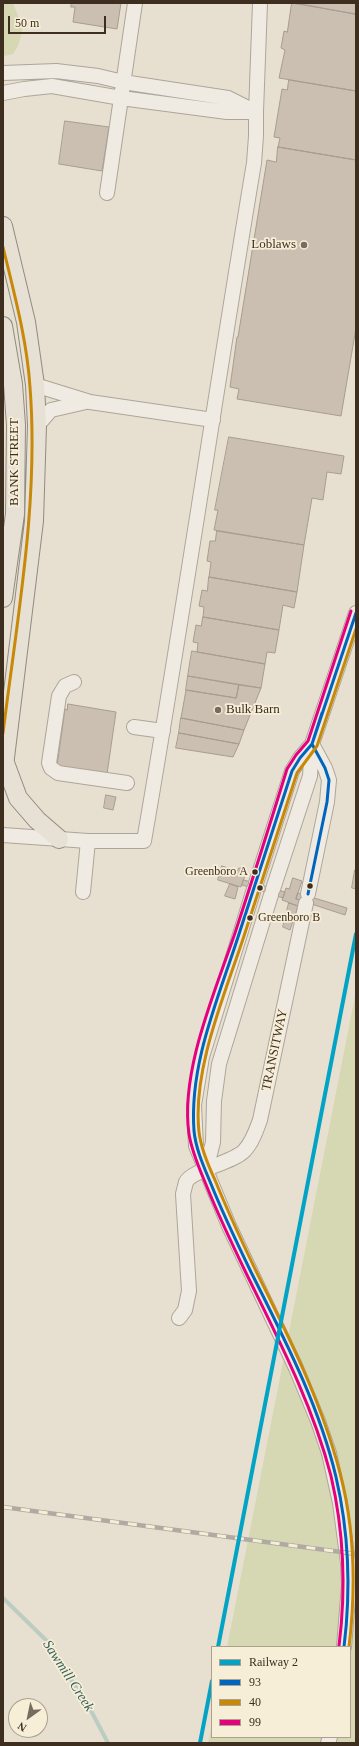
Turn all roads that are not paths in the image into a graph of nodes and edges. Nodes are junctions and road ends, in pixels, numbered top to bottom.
1 (135, 3) edge
2 (260, 3) edge
3 (3, 73) edge
4 (123, 82) junction
5 (3, 93) edge
6 (121, 98) junction
7 (256, 112) junction
8 (107, 193) dead end
9 (3, 226) edge
10 (3, 326) edge
11 (35, 385) junction
12 (90, 402) junction
13 (213, 420) junction
14 (37, 426) junction
15 (3, 598) edge
16 (356, 613) edge
17 (74, 682) dead end
18 (134, 727) dead end
19 (164, 731) junction
20 (312, 744) junction
21 (4, 768) edge
22 (127, 783) dead end
23 (3, 835) edge
24 (59, 839) junction
25 (88, 841) junction
26 (83, 892) dead end
27 (206, 1170) junction
28 (179, 1318) dead end
29 (344, 1646) edge

1 - 4 lane
2 - 7 lane
3 - 4 lane
4 - 6 lane
4 - 7 lane
5 - 6 lane
6 - 7 lane
6 - 8 lane
7 - 13 lane
9 - 11 main road, BANK STREET
10 - 15 main road, BANK STREET
11 - 12 lane
11 - 14 main road, BANK STREET
12 - 13 lane
12 - 14 lane
13 - 19 lane
14 - 21 main road, BANK STREET
16 - 20 lane
17 - 22 lane
18 - 19 lane
19 - 25 lane
20 - 27 lane
20 - 27 lane
20 - 27 lane, TRANSITWAY
21 - 24 main road
23 - 24 lane
24 - 25 lane
25 - 26 lane
27 - 28 lane, TRANSITWAY
27 - 29 lane

